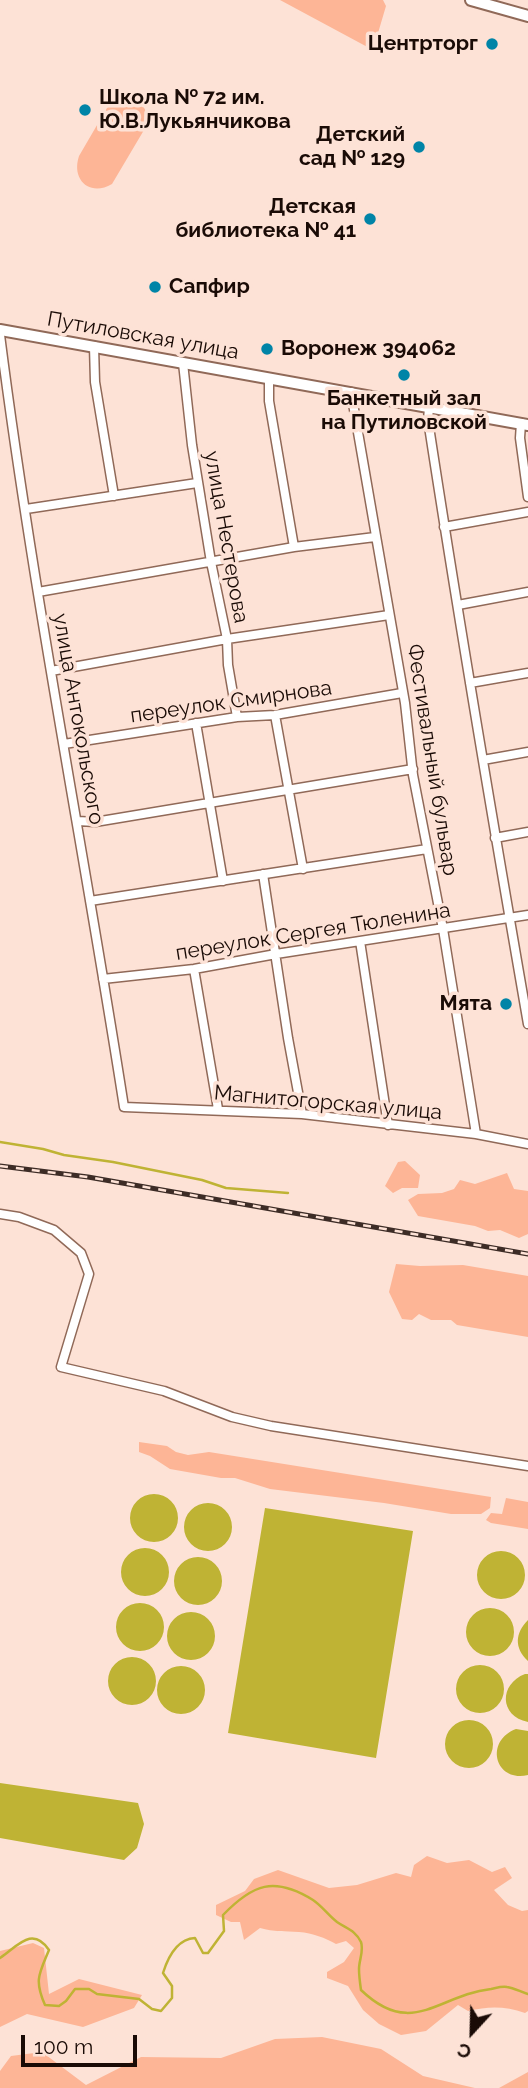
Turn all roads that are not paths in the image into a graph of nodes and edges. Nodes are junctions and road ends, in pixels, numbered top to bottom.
1 (471, 0) edge
2 (528, 16) edge
3 (0, 330) edge
4 (0, 335) edge
5 (94, 346) junction
6 (183, 363) junction
7 (269, 378) junction
8 (351, 393) junction
9 (429, 408) junction
10 (525, 424) edge
11 (197, 483) junction
12 (114, 496) junction
13 (528, 497) edge
14 (26, 509) junction
15 (528, 512) edge
16 (444, 527) junction
17 (375, 537) junction
18 (294, 547) junction
19 (211, 562) junction
20 (38, 592) junction
21 (528, 593) edge
22 (458, 605) junction
23 (389, 615) junction
24 (227, 639) junction
25 (51, 671) junction
26 (528, 673) edge
27 (470, 683) junction
28 (402, 693) junction
29 (275, 715) junction
30 (237, 717) junction
31 (196, 723) junction
32 (64, 744) junction
33 (528, 752) edge
34 (483, 760) junction
35 (413, 769) junction
36 (289, 791) junction
37 (211, 802) junction
38 (78, 821) junction
39 (528, 832) edge
40 (495, 838) junction
41 (427, 849) junction
42 (303, 869) junction
43 (264, 874) junction
44 (223, 881) junction
45 (90, 901) junction
46 (528, 915) edge
47 (509, 919) junction
48 (443, 929) junction
49 (360, 941) junction
50 (276, 954) junction
51 (194, 969) junction
52 (103, 979) junction
53 (525, 989) edge
54 (528, 1024) edge
55 (124, 1107) joint
56 (218, 1109) junction
57 (302, 1114) junction
58 (388, 1125) junction
59 (476, 1134) junction
60 (528, 1144) edge
61 (0, 1214) edge
62 (528, 1466) edge

1 - 2 street
3 - 5 street, Путиловская улица
4 - 14 street, улица Антокольского
5 - 6 street, Путиловская улица
5 - 12 street
6 - 7 street, Путиловская улица
6 - 11 street, улица Нестерова
7 - 8 street, Путиловская улица
7 - 18 street
8 - 9 street, Путиловская улица
8 - 17 street, Фестивальный бульвар
9 - 10 street, Путиловская улица
9 - 16 street
10 - 13 street
11 - 12 street
11 - 19 street, улица Нестерова
12 - 14 street
14 - 20 street, улица Антокольского
15 - 16 street
16 - 22 street
17 - 18 street
17 - 23 street, Фестивальный бульвар
18 - 19 street
19 - 20 street
19 - 24 street, улица Нестерова
20 - 25 street, улица Антокольского
21 - 22 street
22 - 27 street
23 - 24 street
23 - 28 street, Фестивальный бульвар
24 - 25 street
24 - 30 street, улица Нестерова
25 - 32 street, улица Антокольского
26 - 27 street
27 - 34 street
28 - 29 street, переулок Смирнова
28 - 35 street, Фестивальный бульвар
29 - 30 street, переулок Смирнова
29 - 36 street
30 - 31 street, переулок Смирнова
31 - 32 street, переулок Смирнова
31 - 37 street
32 - 38 street, улица Антокольского
33 - 34 street
34 - 40 street
35 - 36 street
35 - 41 street, Фестивальный бульвар
36 - 37 street
36 - 42 street
37 - 38 street
37 - 44 street
38 - 45 street, улица Антокольского
39 - 40 street
40 - 47 street
41 - 42 street
41 - 48 street, Фестивальный бульвар
42 - 43 street
43 - 44 street
43 - 50 street
44 - 45 street
45 - 52 street, улица Антокольского
46 - 47 street, переулок Сергея Тюленина
47 - 48 street, переулок Сергея Тюленина
47 - 53 street
48 - 49 street, переулок Сергея Тюленина
48 - 59 street, Фестивальный бульвар
49 - 50 street, переулок Сергея Тюленина
49 - 58 street
50 - 51 street, переулок Сергея Тюленина
50 - 57 street
51 - 52 street, переулок Сергея Тюленина
51 - 56 street
52 - 55 street, улица Антокольского
53 - 54 street
55 - 56 street, Магнитогорская улица
56 - 57 street, Магнитогорская улица
57 - 58 street, Магнитогорская улица
58 - 59 street, Магнитогорская улица
59 - 60 street, Магнитогорская улица
61 - 62 street

